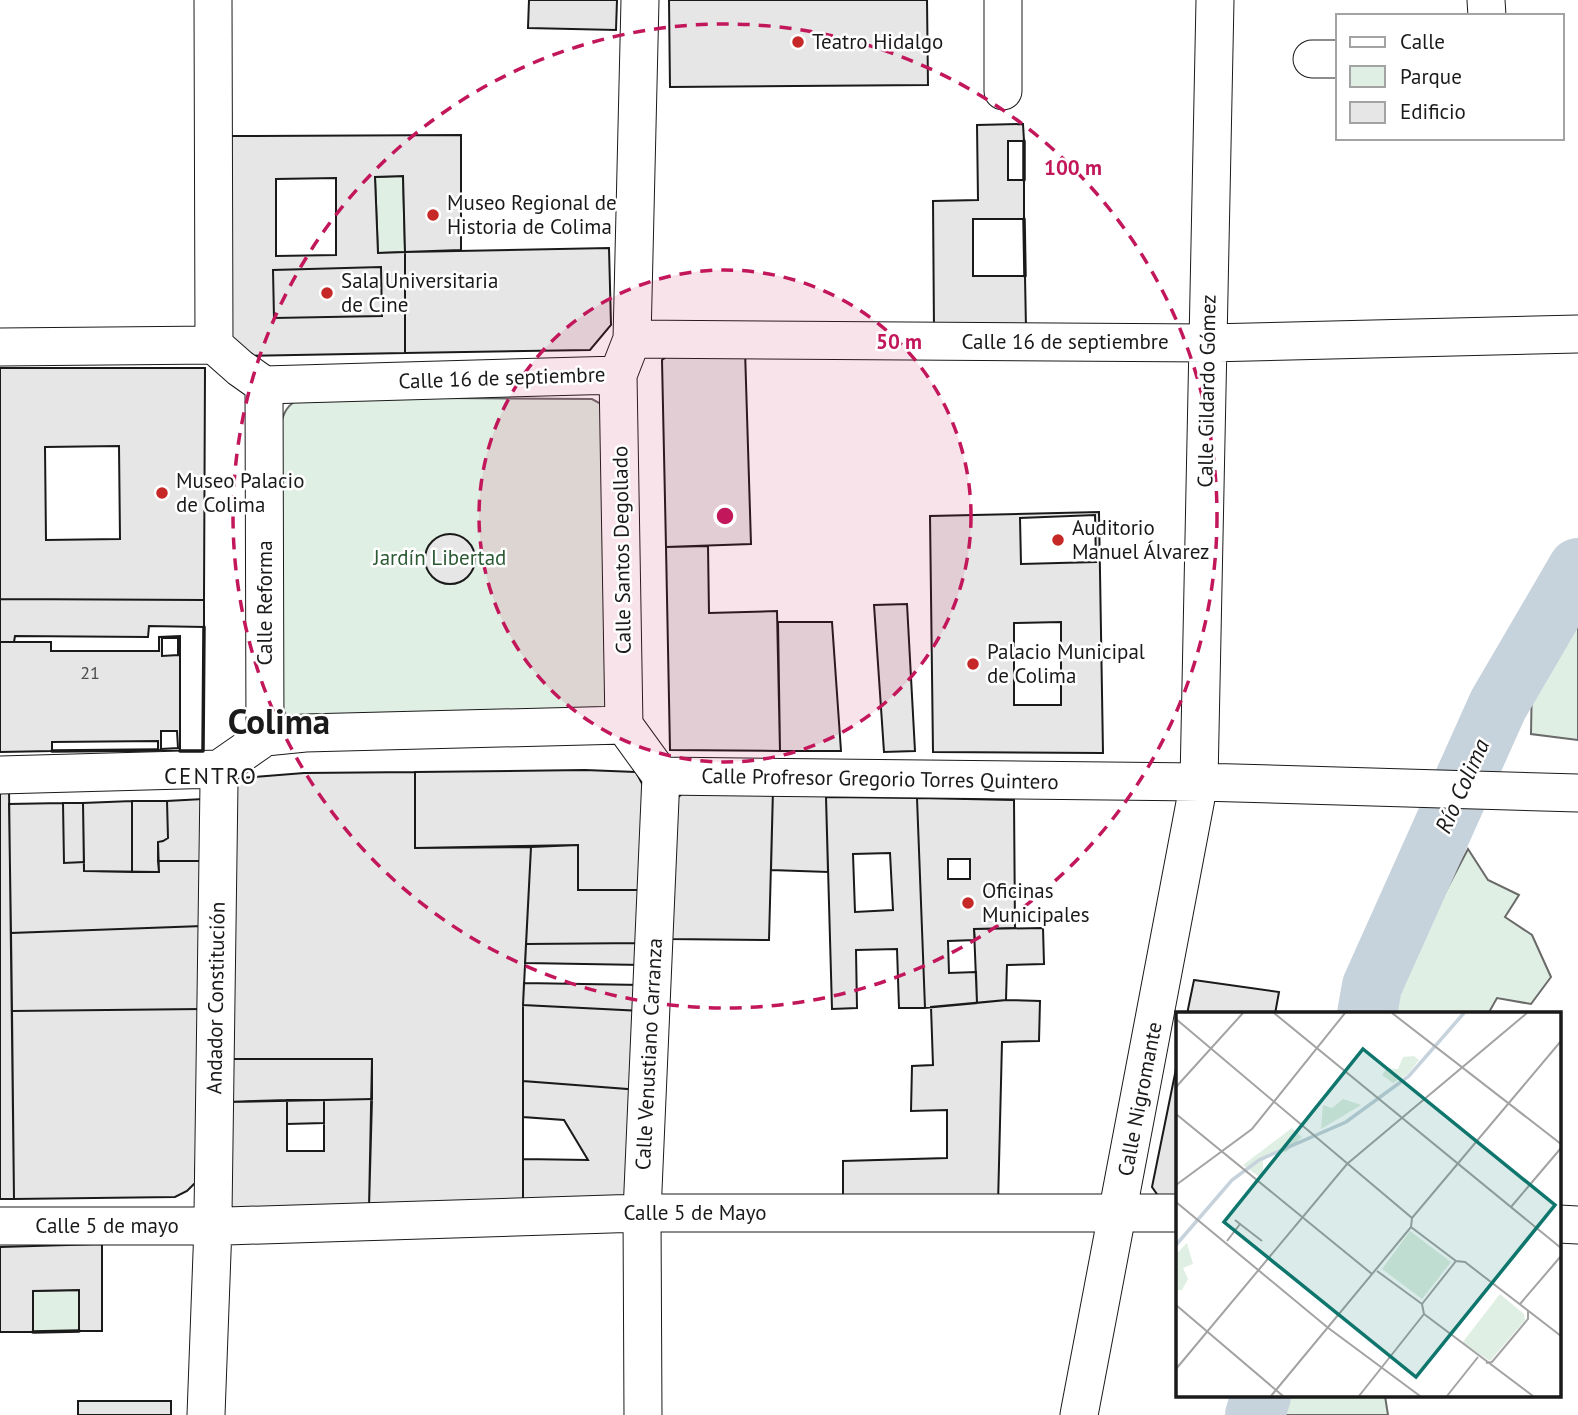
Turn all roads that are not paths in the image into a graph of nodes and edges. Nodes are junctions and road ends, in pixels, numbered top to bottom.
1 (214, 0) edge
2 (640, 0) edge
3 (1003, 0) edge
4 (1215, 0) edge
5 (1003, 91) dead end
6 (1560, 334) edge
7 (632, 338) junction
8 (1208, 343) junction
9 (214, 345) junction
10 (0, 346) edge
11 (618, 375) junction
12 (264, 385) junction
13 (624, 725) junction
14 (265, 737) junction
15 (0, 775) edge
16 (219, 776) junction
17 (661, 776) junction
18 (1199, 782) junction
19 (1578, 793) edge
20 (1119, 1212) junction
21 (642, 1213) junction
22 (1176, 1213) edge
23 (213, 1220) junction
24 (1560, 1224) edge
25 (1578, 1225) edge
26 (0, 1226) edge
27 (206, 1415) edge
28 (643, 1415) edge
29 (1079, 1415) edge

1 - 9 street
2 - 7 street
3 - 5 street
4 - 8 street, Calle Gildardo Gómez
6 - 8 street, Calle 16 de septiembre
7 - 8 street, Calle 16 de septiembre
7 - 11 street, Calle 16 de septiembre
8 - 18 street, Calle Gildardo Gómez
9 - 10 street
9 - 12 street
11 - 12 street, Calle 16 de septiembre
11 - 13 street, Calle Santos Degollado
12 - 14 street, Calle Reforma
13 - 14 street
13 - 17 street
14 - 16 street
15 - 16 street
16 - 23 street, Andador Constitución
17 - 18 street, Calle Profresor Gregorio Torres Quintero
17 - 21 street, Calle Venustiano Carranza
18 - 19 street, Calle Profresor Gregorio Torres Quintero
18 - 20 street, Calle Nigromante
20 - 21 street, Calle 5 de Mayo
20 - 22 street, Calle 5 de Mayo
20 - 29 street, Calle Nigromante
21 - 23 street, Calle 5 de Mayo
21 - 28 street, Calle Venustiano Carranza
23 - 26 street, Calle 5 de mayo
23 - 27 street, Andador Constitución
24 - 25 street

